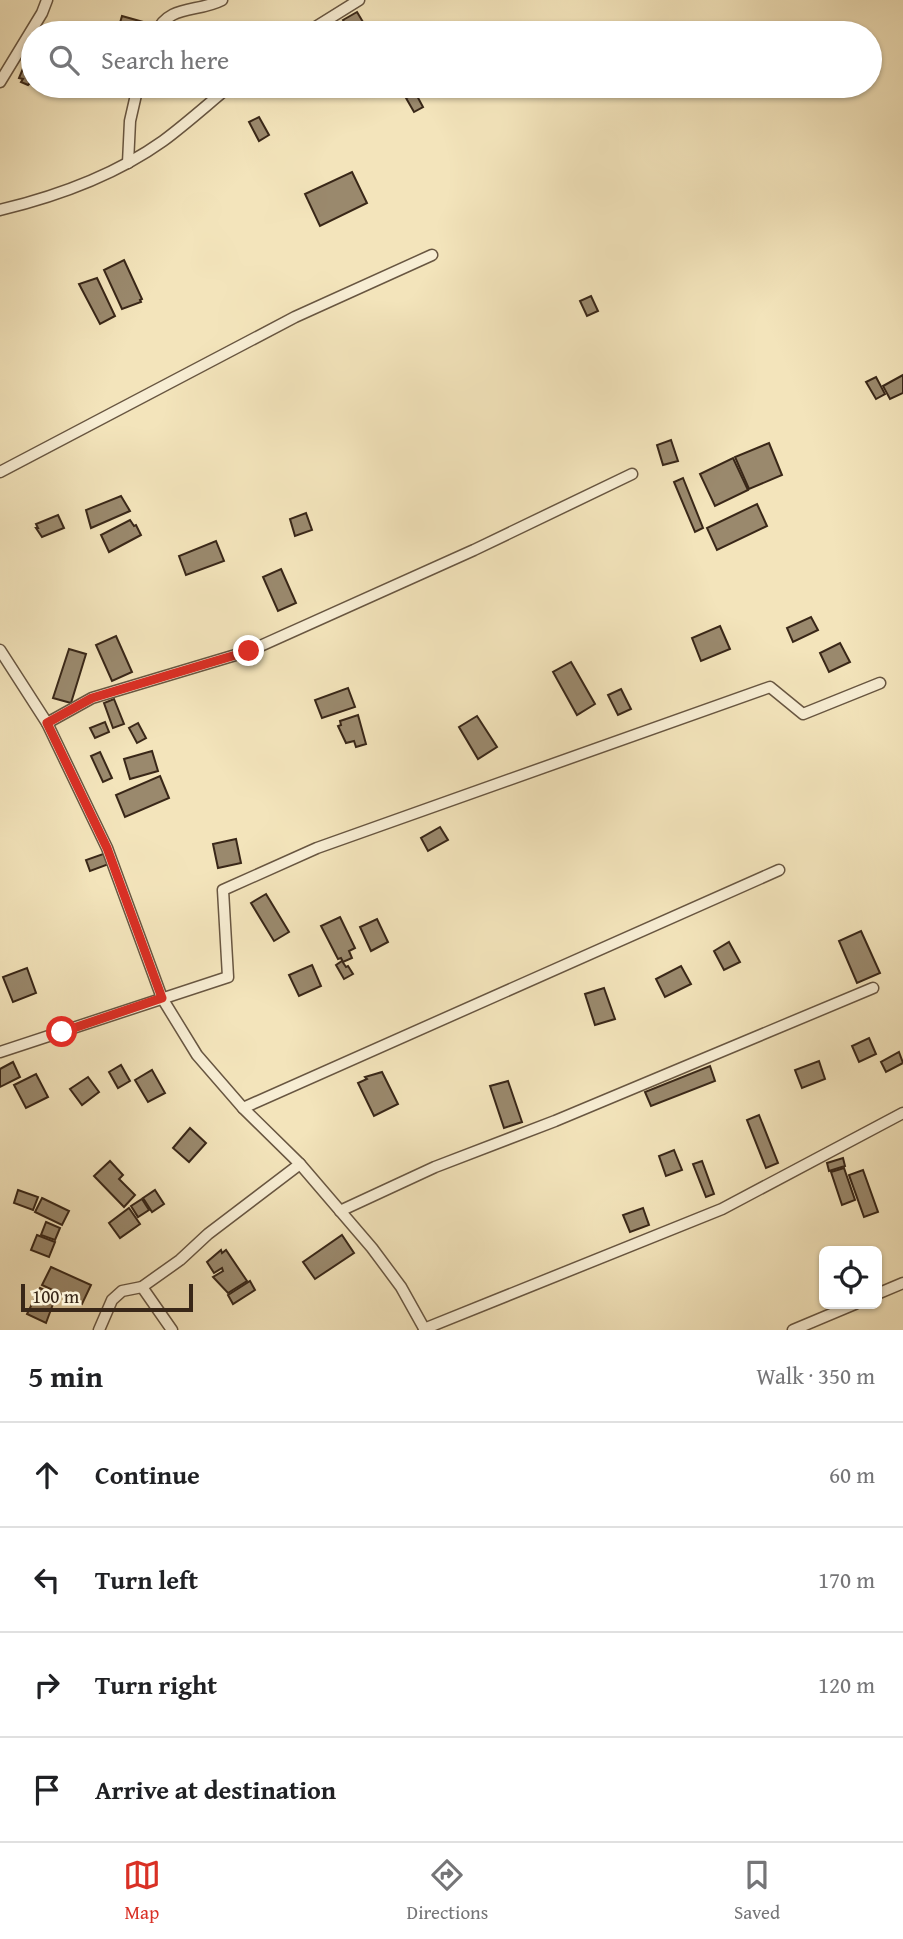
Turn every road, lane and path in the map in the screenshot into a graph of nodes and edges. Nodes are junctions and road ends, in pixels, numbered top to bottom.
1 (47, 0) edge
2 (222, 0) edge
3 (359, 0) edge
4 (37, 21) edge
5 (163, 21) edge
6 (325, 21) edge
7 (21, 48) edge
8 (0, 82) edge
9 (135, 98) edge
10 (215, 98) edge
11 (128, 163) junction
12 (0, 210) edge
13 (432, 255) dead end
14 (0, 472) edge
15 (632, 474) dead end
16 (0, 650) edge
17 (880, 682) dead end
18 (47, 723) junction
19 (779, 870) dead end
20 (873, 988) dead end
21 (162, 998) junction
22 (0, 1052) edge
23 (243, 1108) junction
24 (903, 1113) edge
25 (300, 1164) junction
26 (340, 1212) junction
27 (903, 1283) edge
28 (142, 1287) junction
29 (882, 1292) edge
30 (843, 1309) edge
31 (424, 1329) edge
32 (99, 1330) edge
33 (172, 1330) edge
34 (793, 1330) edge

1 - 4 street
2 - 5 street
3 - 6 street
7 - 8 street
9 - 11 street
10 - 11 street
11 - 12 street
13 - 14 street
15 - 18 street
16 - 18 street
17 - 21 street
18 - 21 street
19 - 23 street
20 - 26 street
21 - 22 street
21 - 23 street
23 - 25 street
24 - 31 street
25 - 26 street
25 - 28 street
26 - 31 street
27 - 29 street
28 - 32 street
28 - 33 street
30 - 34 street

